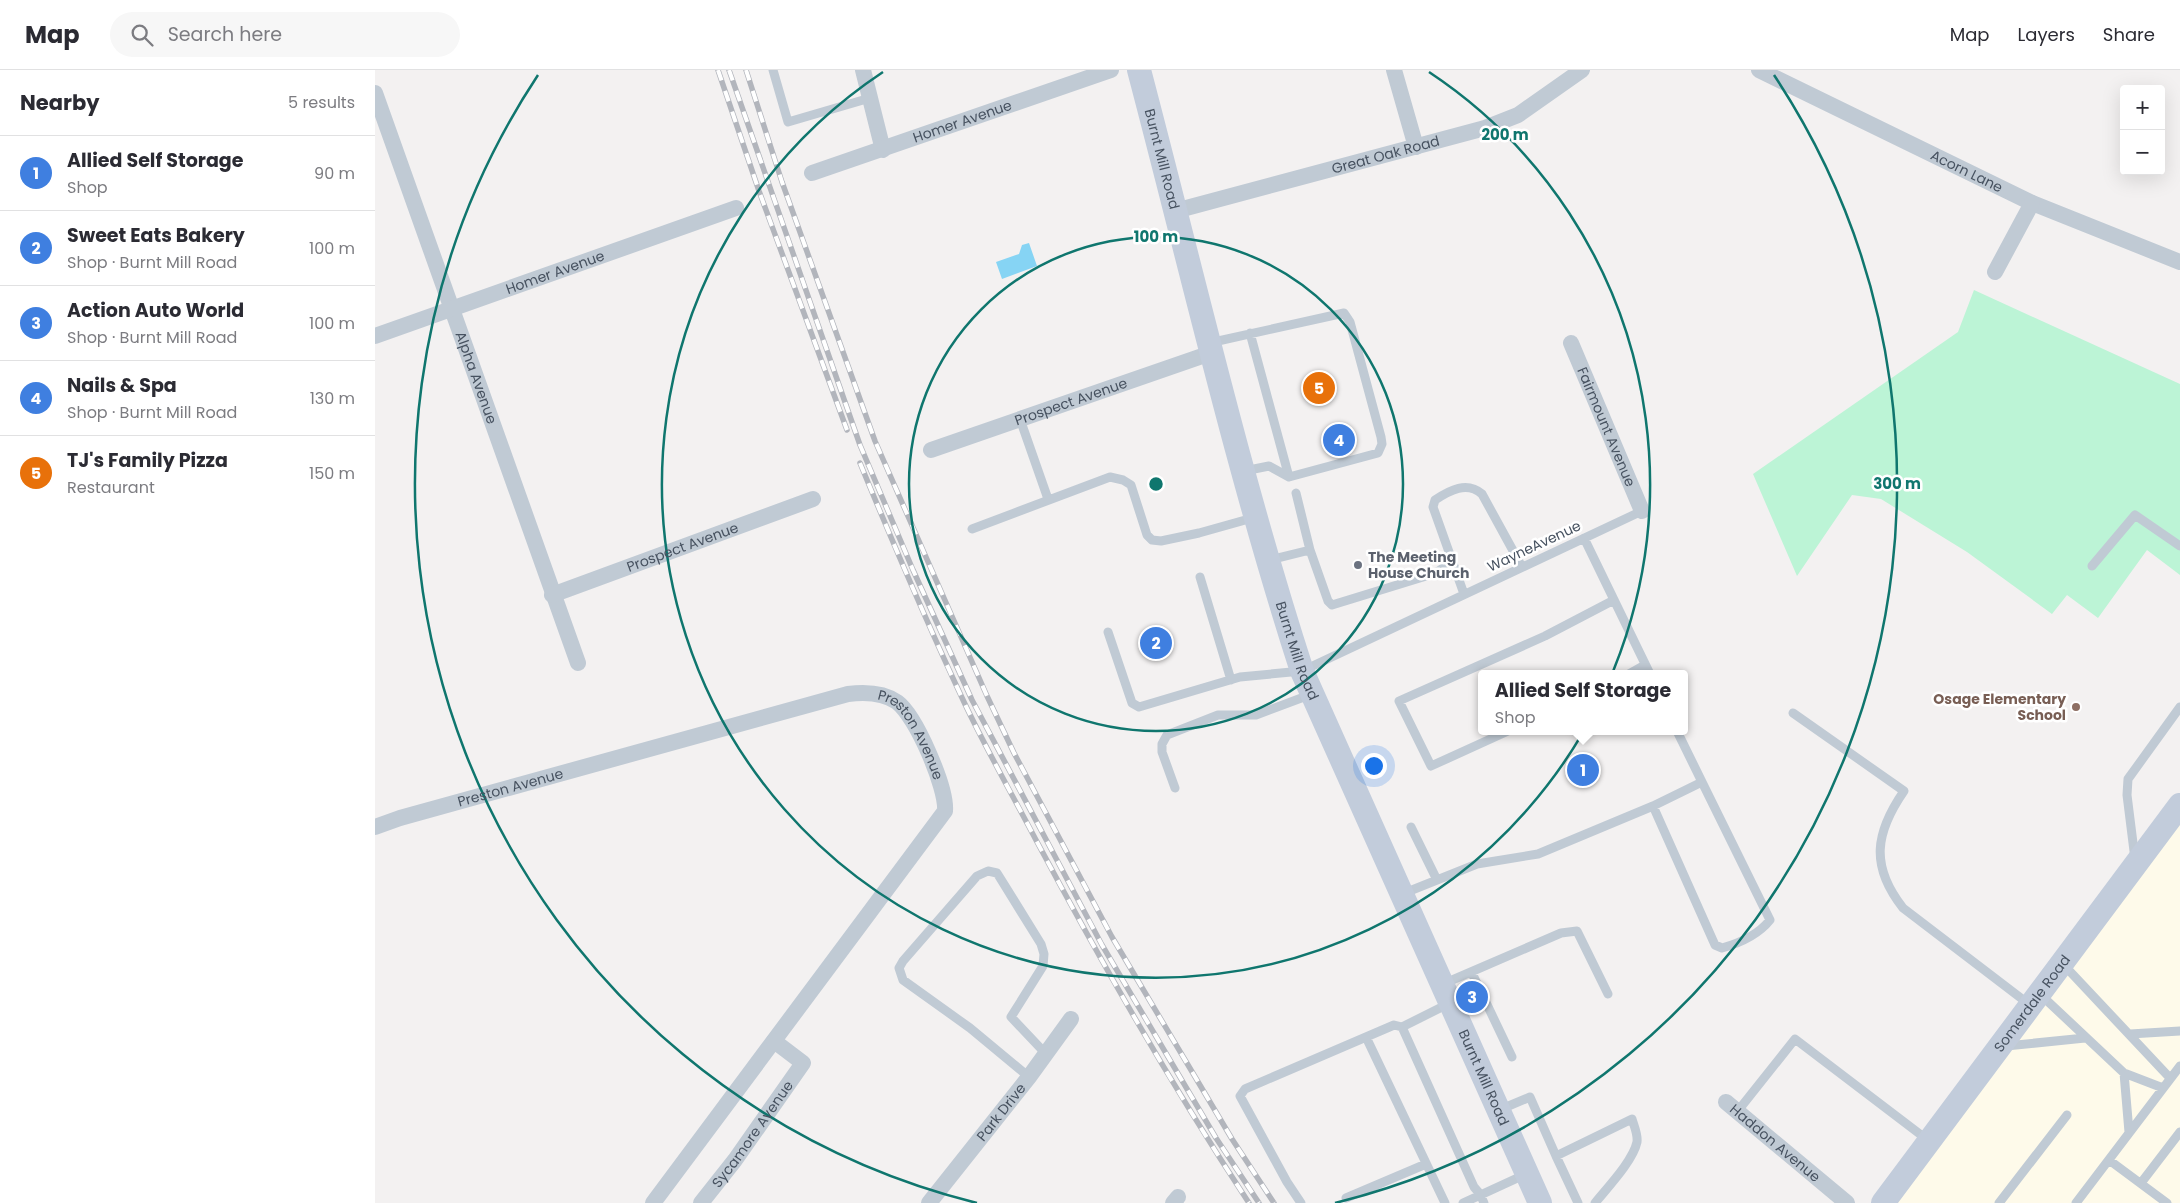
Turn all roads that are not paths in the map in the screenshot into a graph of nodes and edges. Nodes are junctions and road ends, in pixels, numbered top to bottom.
1 (773, 70) edge
2 (863, 70) edge
3 (1111, 70) edge
4 (1139, 70) edge
5 (1394, 70) edge
6 (1582, 70) edge
7 (1759, 70) edge
8 (375, 92) edge
9 (870, 98) junction
10 (1416, 147) junction
11 (883, 150) junction
12 (812, 173) dead end
13 (2032, 203) junction
14 (736, 208) dead end
15 (1175, 211) junction
16 (2180, 262) edge
17 (1995, 272) dead end
18 (453, 307) junction
19 (1250, 333) junction
20 (375, 336) edge
21 (1571, 343) dead end
22 (1210, 348) junction
23 (1021, 419) junction
24 (931, 450) dead end
25 (1243, 471) junction
26 (1289, 477) junction
27 (1297, 493) dead end
28 (1048, 499) junction
29 (813, 500) dead end
30 (1642, 510) joint
31 (1256, 517) junction
32 (971, 529) dead end
33 (1584, 538) junction
34 (2180, 546) edge
35 (1310, 550) junction
36 (1451, 558) junction
37 (1267, 561) junction
38 (2092, 566) dead end
39 (1522, 568) junction
40 (1200, 577) dead end
41 (1464, 594) junction
42 (552, 595) junction
43 (1614, 600) junction
44 (1108, 632) dead end
45 (578, 663) dead end
46 (1647, 670) edge
47 (1302, 671) junction
48 (1231, 680) junction
49 (1312, 694) junction
50 (2180, 707) edge
51 (1793, 713) dead end
52 (1499, 735) edge
53 (1679, 735) edge
54 (1702, 782) junction
55 (1175, 788) dead end
56 (2180, 805) edge
57 (1653, 806) junction
58 (375, 826) edge
59 (1411, 827) dead end
60 (2136, 864) junction
61 (1437, 880) junction
62 (1402, 894) junction
63 (2062, 963) junction
64 (1472, 973) junction
65 (1446, 994) junction
66 (1608, 994) dead end
67 (2035, 999) junction
68 (1071, 1019) dead end
69 (1401, 1027) junction
70 (2180, 1031) edge
71 (2130, 1034) junction
72 (1366, 1037) junction
73 (2085, 1038) junction
74 (774, 1041) junction
75 (1999, 1046) junction
76 (1046, 1054) junction
77 (1512, 1057) dead end
78 (2180, 1066) edge
79 (2124, 1073) junction
80 (1029, 1077) junction
81 (2170, 1078) junction
82 (2163, 1088) junction
83 (1731, 1107) joint
84 (1499, 1110) junction
85 (2067, 1115) dead end
86 (2129, 1132) junction
87 (2180, 1132) edge
88 (1929, 1141) junction
89 (1556, 1156) junction
90 (2109, 1160) junction
91 (1427, 1164) junction
92 (1527, 1174) junction
93 (2141, 1184) junction
94 (1346, 1198) dead end
95 (1482, 1199) edge
96 (653, 1203) edge
97 (701, 1203) edge
98 (929, 1203) edge
99 (1301, 1203) edge
100 (1445, 1203) edge
101 (1463, 1203) edge
102 (1540, 1203) edge
103 (1578, 1203) edge
104 (1595, 1203) edge
105 (1847, 1203) edge
106 (1883, 1203) edge
107 (1999, 1203) edge
108 (2076, 1203) edge
109 (2167, 1203) edge

1 - 9 lane
2 - 9 street
3 - 11 street, Homer Avenue
4 - 15 main road, Burnt Mill Road
5 - 10 street
6 - 10 street, Great Oak Road
7 - 13 street, Acorn Lane
8 - 18 street, Alpha Avenue
9 - 11 street
10 - 15 street, Great Oak Road
11 - 12 street, Homer Avenue
13 - 16 street, Acorn Lane
13 - 17 street
14 - 18 street, Homer Avenue
15 - 22 main road, Burnt Mill Road
18 - 20 street, Homer Avenue
18 - 42 street, Alpha Avenue
19 - 22 lane
19 - 26 lane
19 - 26 lane
21 - 30 street, Fairmount Avenue
22 - 23 street, Prospect Avenue
22 - 25 main road, Burnt Mill Road
23 - 24 street, Prospect Avenue
23 - 28 lane
25 - 26 lane
25 - 31 main road, Burnt Mill Road
27 - 35 lane
28 - 31 lane
28 - 32 lane
29 - 42 street, Prospect Avenue
30 - 33 lane, WayneAvenue
31 - 37 main road, Burnt Mill Road
33 - 39 lane, WayneAvenue
33 - 43 lane
34 - 38 lane
35 - 36 lane
35 - 37 lane
36 - 39 lane
36 - 41 lane
37 - 47 main road, Burnt Mill Road
39 - 41 lane, WayneAvenue
40 - 48 lane
41 - 47 lane, WayneAvenue
42 - 45 street, Alpha Avenue
43 - 46 lane
43 - 52 lane
44 - 48 lane, WayneAvenue
47 - 48 lane, WayneAvenue
47 - 49 main road, Burnt Mill Road
49 - 55 lane
49 - 62 main road, Burnt Mill Road
50 - 60 lane
51 - 67 lane
53 - 54 lane
54 - 57 lane
54 - 57 lane
56 - 60 main road, Somerdale Road
57 - 61 lane
58 - 74 street, Preston Avenue
59 - 61 lane
60 - 63 main road, Somerdale Road
61 - 62 lane
62 - 65 main road, Burnt Mill Road
63 - 67 main road, Somerdale Road
63 - 71 lane
64 - 65 lane
64 - 66 lane
64 - 77 lane
65 - 69 lane
65 - 84 main road, Burnt Mill Road
67 - 73 lane
67 - 75 main road, Somerdale Road
68 - 76 street, Park Drive
69 - 72 lane
69 - 95 lane
70 - 71 lane
71 - 81 lane
72 - 91 lane
72 - 99 lane
73 - 75 lane
73 - 79 lane
74 - 96 street, Preston Avenue
74 - 97 street, Sycamore Avenue
75 - 88 main road, Somerdale Road
76 - 80 street, Park Drive
76 - 80 lane
78 - 81 lane
79 - 82 lane
79 - 86 lane
80 - 98 street, Park Drive
81 - 82 lane
82 - 86 lane
83 - 88 lane
83 - 105 street, Haddon Avenue
84 - 89 lane
84 - 92 main road, Burnt Mill Road
85 - 107 lane
86 - 90 lane
87 - 93 lane
88 - 106 main road, Somerdale Road
89 - 103 lane
89 - 104 lane
90 - 93 lane
90 - 108 lane
91 - 94 lane
91 - 100 lane
92 - 95 lane
92 - 102 main road, Burnt Mill Road
93 - 109 lane
95 - 101 lane

